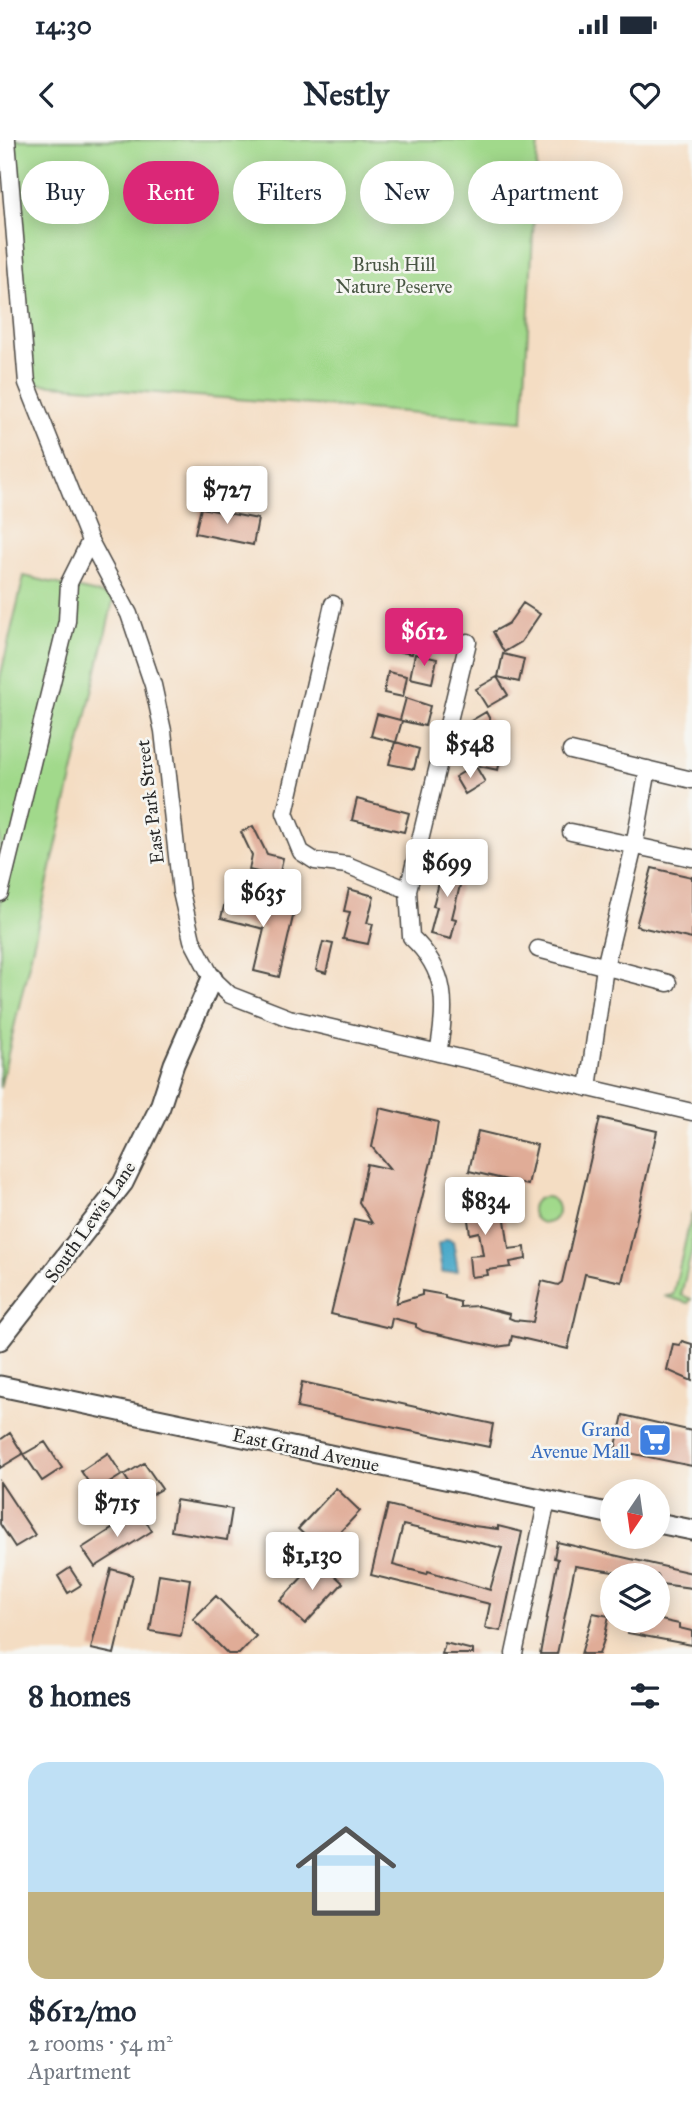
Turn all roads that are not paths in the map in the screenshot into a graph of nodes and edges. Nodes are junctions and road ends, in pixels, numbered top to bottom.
1 (7, 140) edge
2 (90, 541) junction
3 (334, 604) dead end
4 (468, 642) dead end
5 (571, 751) dead end
6 (648, 769) junction
7 (692, 780) edge
8 (572, 832) dead end
9 (634, 846) junction
10 (692, 858) edge
11 (408, 890) junction
12 (0, 893) edge
13 (538, 949) dead end
14 (605, 967) junction
15 (212, 978) junction
16 (668, 982) dead end
17 (438, 1053) junction
18 (588, 1088) junction
19 (692, 1112) edge
20 (0, 1340) edge
21 (0, 1386) edge
22 (547, 1500) junction
23 (600, 1511) edge
24 (670, 1525) edge
25 (692, 1530) edge
26 (514, 1654) edge

1 - 2 street, East Park Street
2 - 12 street
2 - 15 street, East Park Street
3 - 11 street
4 - 11 street
5 - 6 street
6 - 7 street
6 - 9 street
8 - 9 street
9 - 10 street
9 - 14 street
11 - 17 street
13 - 14 street
14 - 16 street
14 - 18 street
15 - 17 street, East Park Street
15 - 20 street, South Lewis Lane
17 - 18 street, East Park Street
18 - 19 street, East Park Street
21 - 22 street, East Grand Avenue
22 - 23 street, East Grand Avenue
22 - 26 street
24 - 25 street

